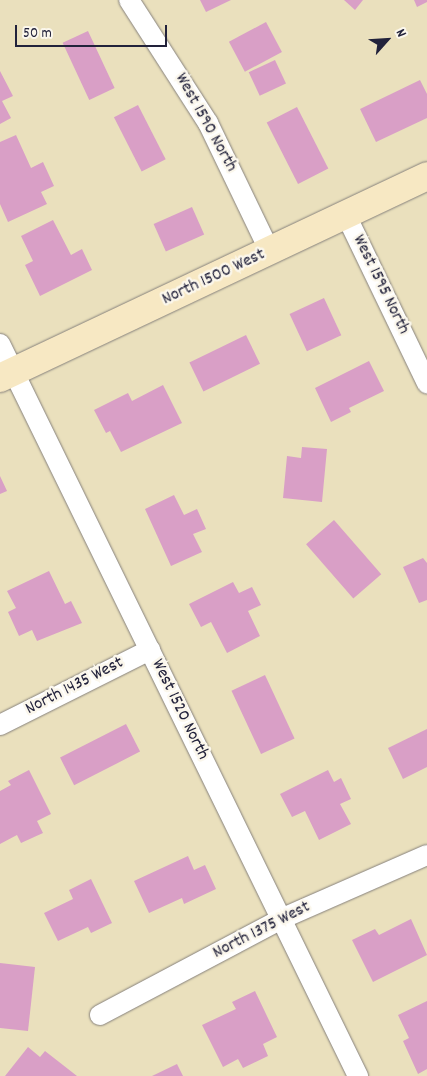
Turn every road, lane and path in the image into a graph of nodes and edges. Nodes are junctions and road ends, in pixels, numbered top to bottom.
1 (129, 0) edge
2 (427, 176) edge
3 (346, 215) junction
4 (270, 252) junction
5 (0, 344) edge
6 (7, 374) edge
7 (427, 383) edge
8 (150, 650) junction
9 (0, 725) edge
10 (427, 855) edge
11 (281, 919) junction
12 (100, 1015) dead end
13 (358, 1076) edge

1 - 4 street, West 1590 North
2 - 3 street, North 1500 West
3 - 4 street, North 1500 West
3 - 7 street, West 1595 North
4 - 6 street, North 1500 West
5 - 6 street, West 1520 North
6 - 8 street, West 1520 North
8 - 9 street, North 1435 West
8 - 11 street, West 1520 North
10 - 11 street, North 1375 West
11 - 12 street, North 1375 West
11 - 13 street, West 1520 North

